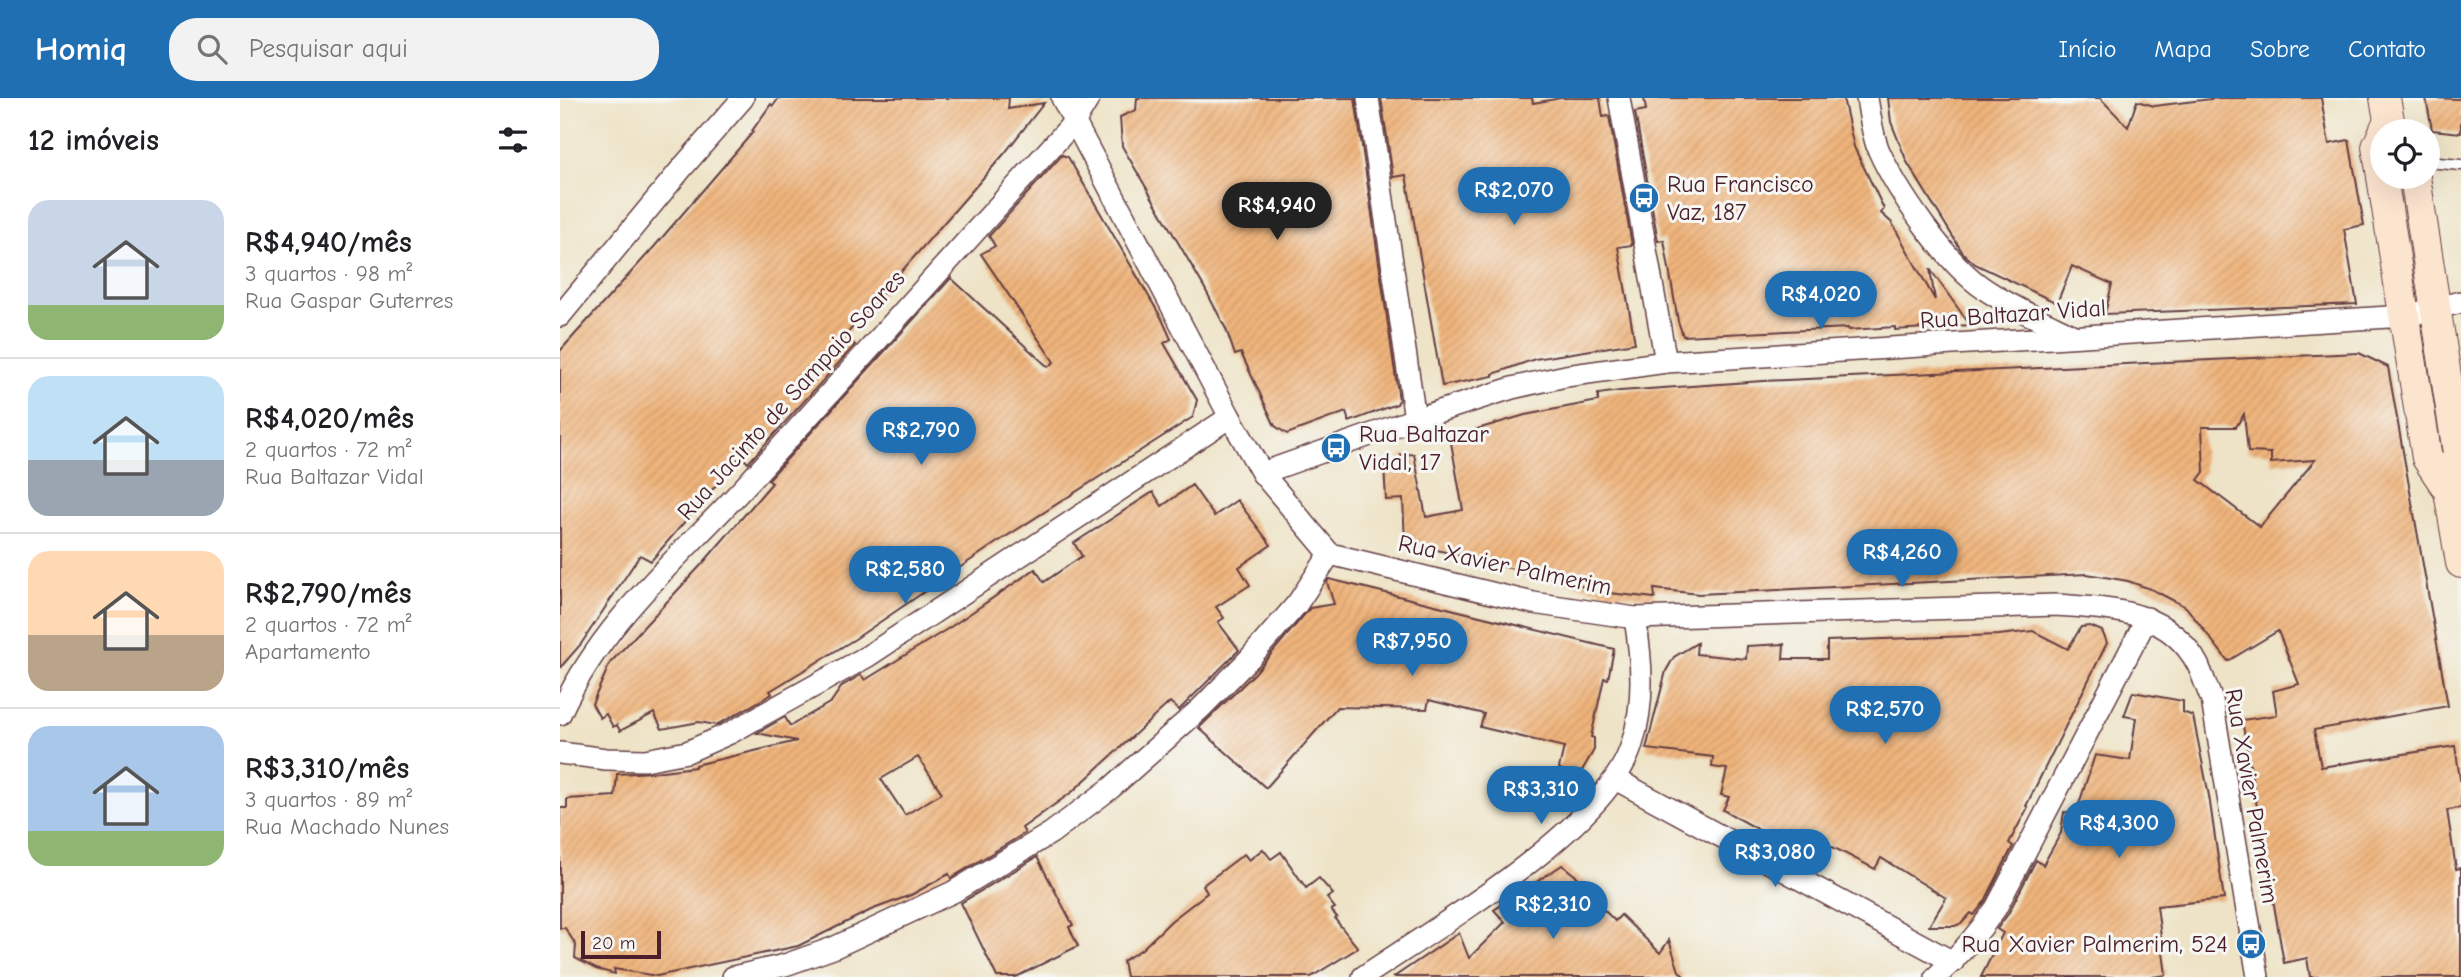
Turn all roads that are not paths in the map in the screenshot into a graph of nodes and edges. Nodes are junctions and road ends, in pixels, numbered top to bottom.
1 (743, 98) edge
2 (1062, 98) edge
3 (1089, 98) edge
4 (1368, 98) edge
5 (1619, 98) edge
6 (1867, 98) edge
7 (1075, 121) junction
8 (2440, 163) edge
9 (2461, 165) edge
10 (2384, 189) edge
11 (2418, 189) edge
12 (2448, 305) edge
13 (560, 316) edge
14 (2405, 316) junction
15 (2075, 337) junction
16 (1666, 362) junction
17 (1230, 417) junction
18 (1415, 419) junction
19 (1262, 473) junction
20 (2449, 491) junction
21 (1330, 554) junction
22 (2461, 563) edge
23 (1635, 618) junction
24 (2147, 618) junction
25 (560, 714) edge
26 (560, 753) edge
27 (1616, 780) junction
28 (1953, 962) junction
29 (733, 977) edge
30 (1363, 977) edge
31 (1936, 977) edge
32 (2258, 977) edge

1 - 13 street
2 - 7 street
3 - 7 street, Rua Jacinto de Sampaio Soares
4 - 18 street
5 - 16 street
6 - 15 street
7 - 17 street
7 - 25 street, Rua Jacinto de Sampaio Soares
8 - 9 lane
10 - 14 main road
11 - 12 main road
12 - 14 street, Rua Baltazar Vidal
12 - 20 main road
14 - 15 street, Rua Baltazar Vidal
14 - 20 main road
15 - 16 street, Rua Baltazar Vidal
16 - 18 street, Rua Baltazar Vidal
17 - 19 street
17 - 26 street
18 - 19 street, Rua Baltazar Vidal
19 - 21 street
20 - 22 main road
21 - 23 street, Rua Xavier Palmerim
21 - 29 street
23 - 24 street, Rua Xavier Palmerim
23 - 27 street
24 - 28 street
24 - 32 street, Rua Xavier Palmerim
27 - 28 street
27 - 30 street
28 - 31 street

